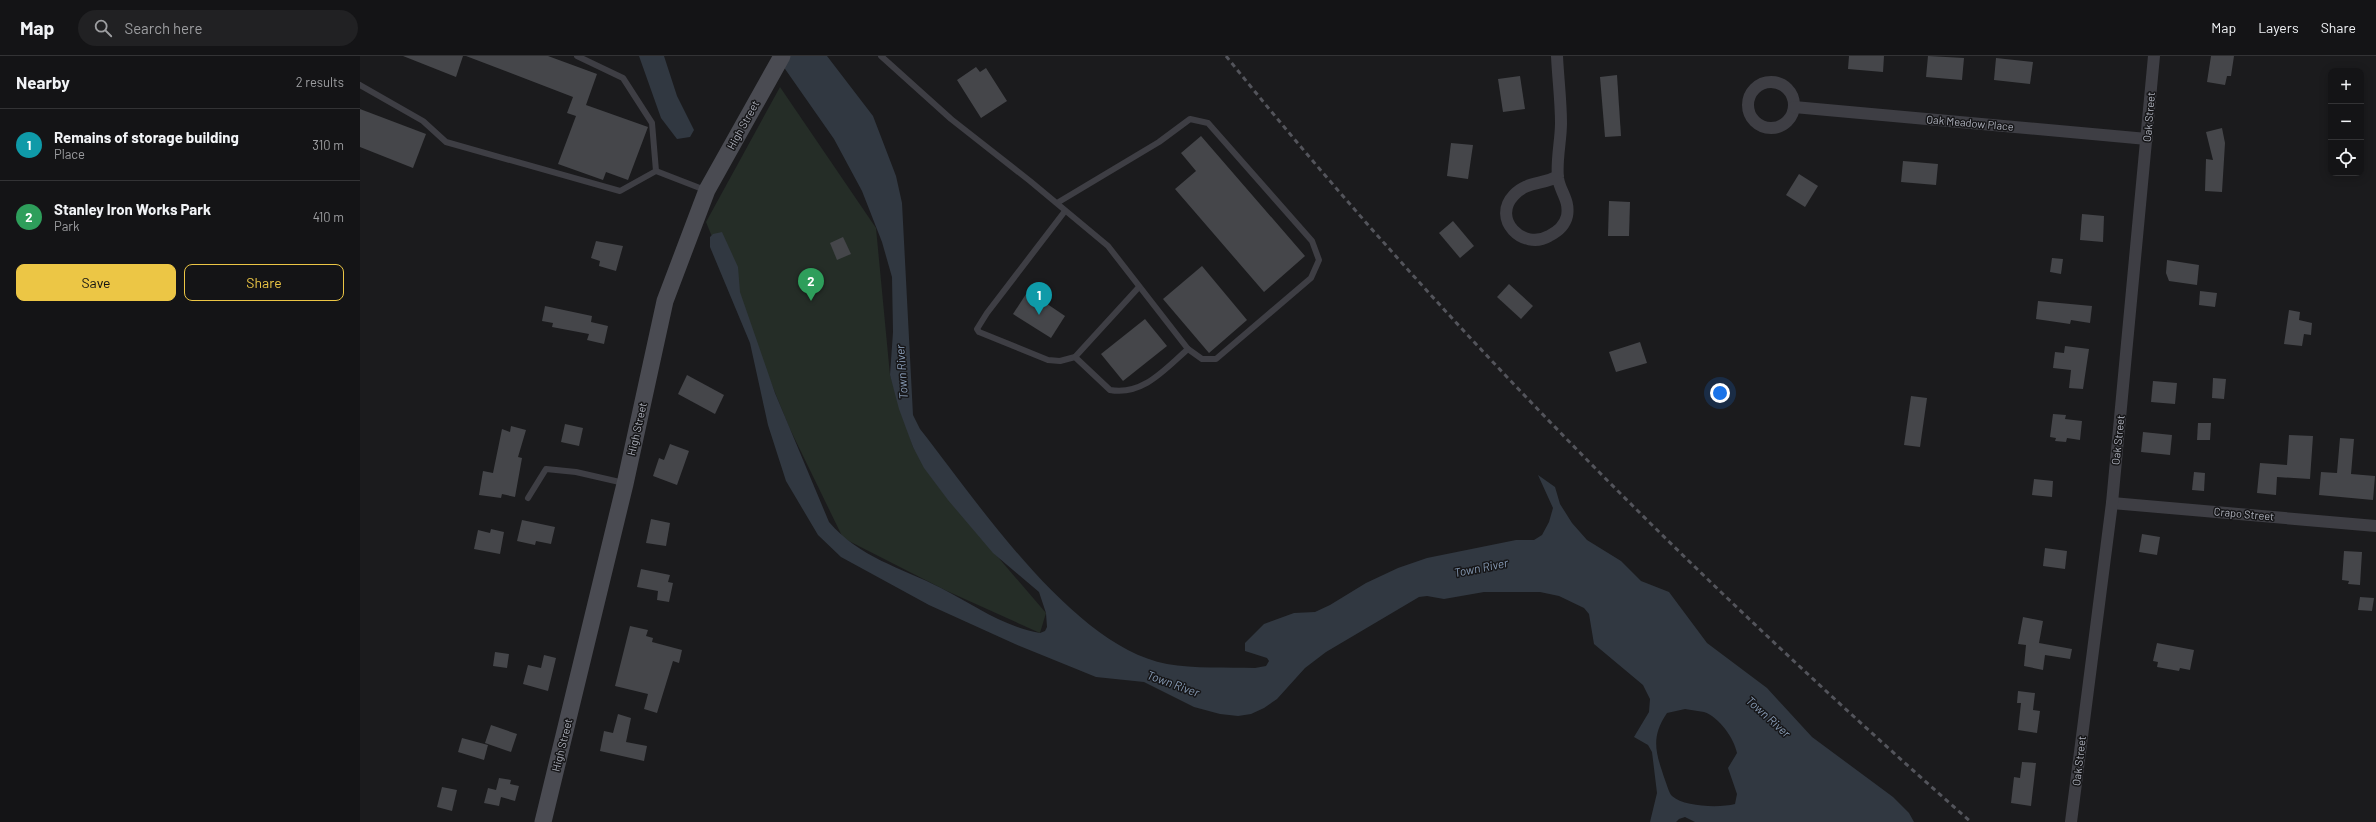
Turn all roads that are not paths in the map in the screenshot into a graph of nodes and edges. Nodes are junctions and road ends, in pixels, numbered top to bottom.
1 (577, 56) edge
2 (881, 56) edge
3 (1556, 56) edge
4 (2154, 56) edge
5 (779, 61) edge
6 (360, 85) edge
7 (1794, 107) dead end
8 (2147, 139) junction
9 (656, 171) junction
10 (1558, 176) junction
11 (707, 190) junction
12 (1057, 203) junction
13 (1066, 211) junction
14 (1139, 287) junction
15 (1188, 349) junction
16 (1074, 357) junction
17 (625, 484) junction
18 (528, 498) dead end
19 (2112, 502) junction
20 (2376, 526) edge
21 (543, 822) edge
22 (2071, 822) edge

1 - 9 lane
2 - 12 lane
3 - 10 street
4 - 8 street, Oak Street
5 - 11 main road, High Street
6 - 9 lane
7 - 8 street, Oak Meadow Place
8 - 19 street, Oak Street
9 - 11 lane
10 - 10 street
11 - 17 main road, High Street
12 - 13 lane
12 - 15 lane
13 - 14 lane
13 - 16 lane
14 - 15 lane
14 - 16 lane
15 - 16 lane
17 - 18 lane
17 - 21 main road, High Street
19 - 20 street, Crapo Street
19 - 22 street, Oak Street

